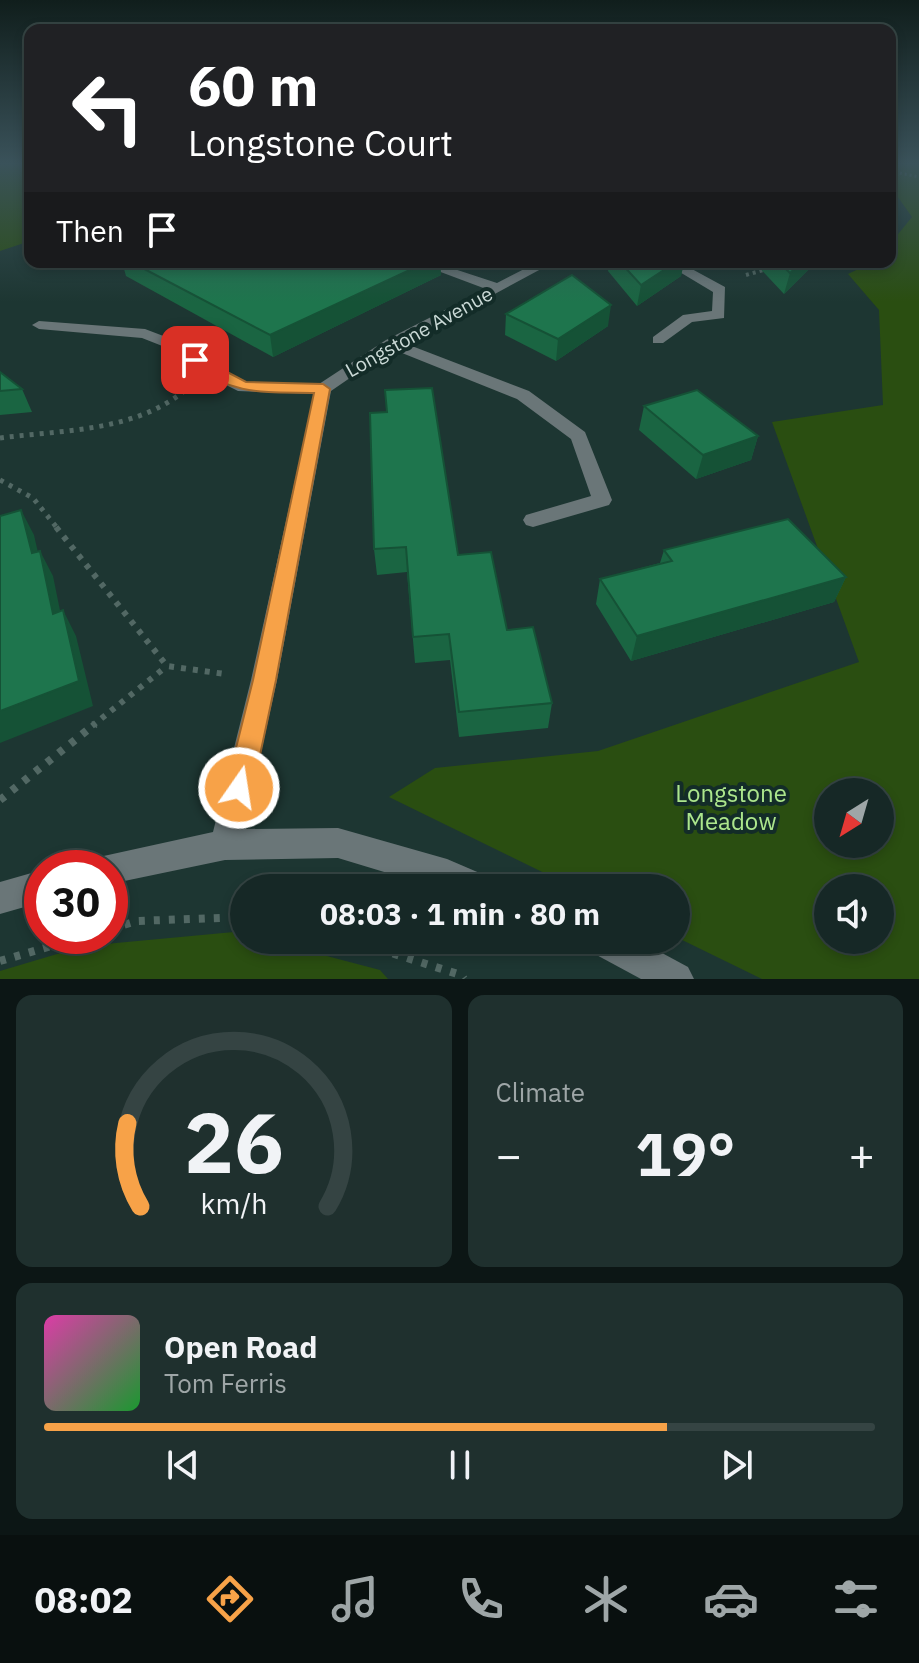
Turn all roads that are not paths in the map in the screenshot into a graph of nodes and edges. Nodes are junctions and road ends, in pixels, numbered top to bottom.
1 (438, 268) edge
2 (536, 268) edge
3 (680, 268) edge
4 (498, 288) junction
5 (39, 325) dead end
6 (658, 340) dead end
7 (391, 343) junction
8 (323, 389) junction
9 (533, 520) dead end
10 (225, 845) junction
11 (128, 864) edge
12 (444, 874) edge
13 (24, 891) edge
14 (0, 898) edge
15 (629, 954) edge
16 (676, 979) edge

1 - 4 street
2 - 4 street, Longstone Avenue
3 - 6 street
4 - 7 street, Longstone Avenue
5 - 8 street
7 - 8 street, Longstone Avenue
7 - 9 street
8 - 10 street, Longstone Avenue
10 - 11 street
10 - 12 street
13 - 14 street
15 - 16 street

